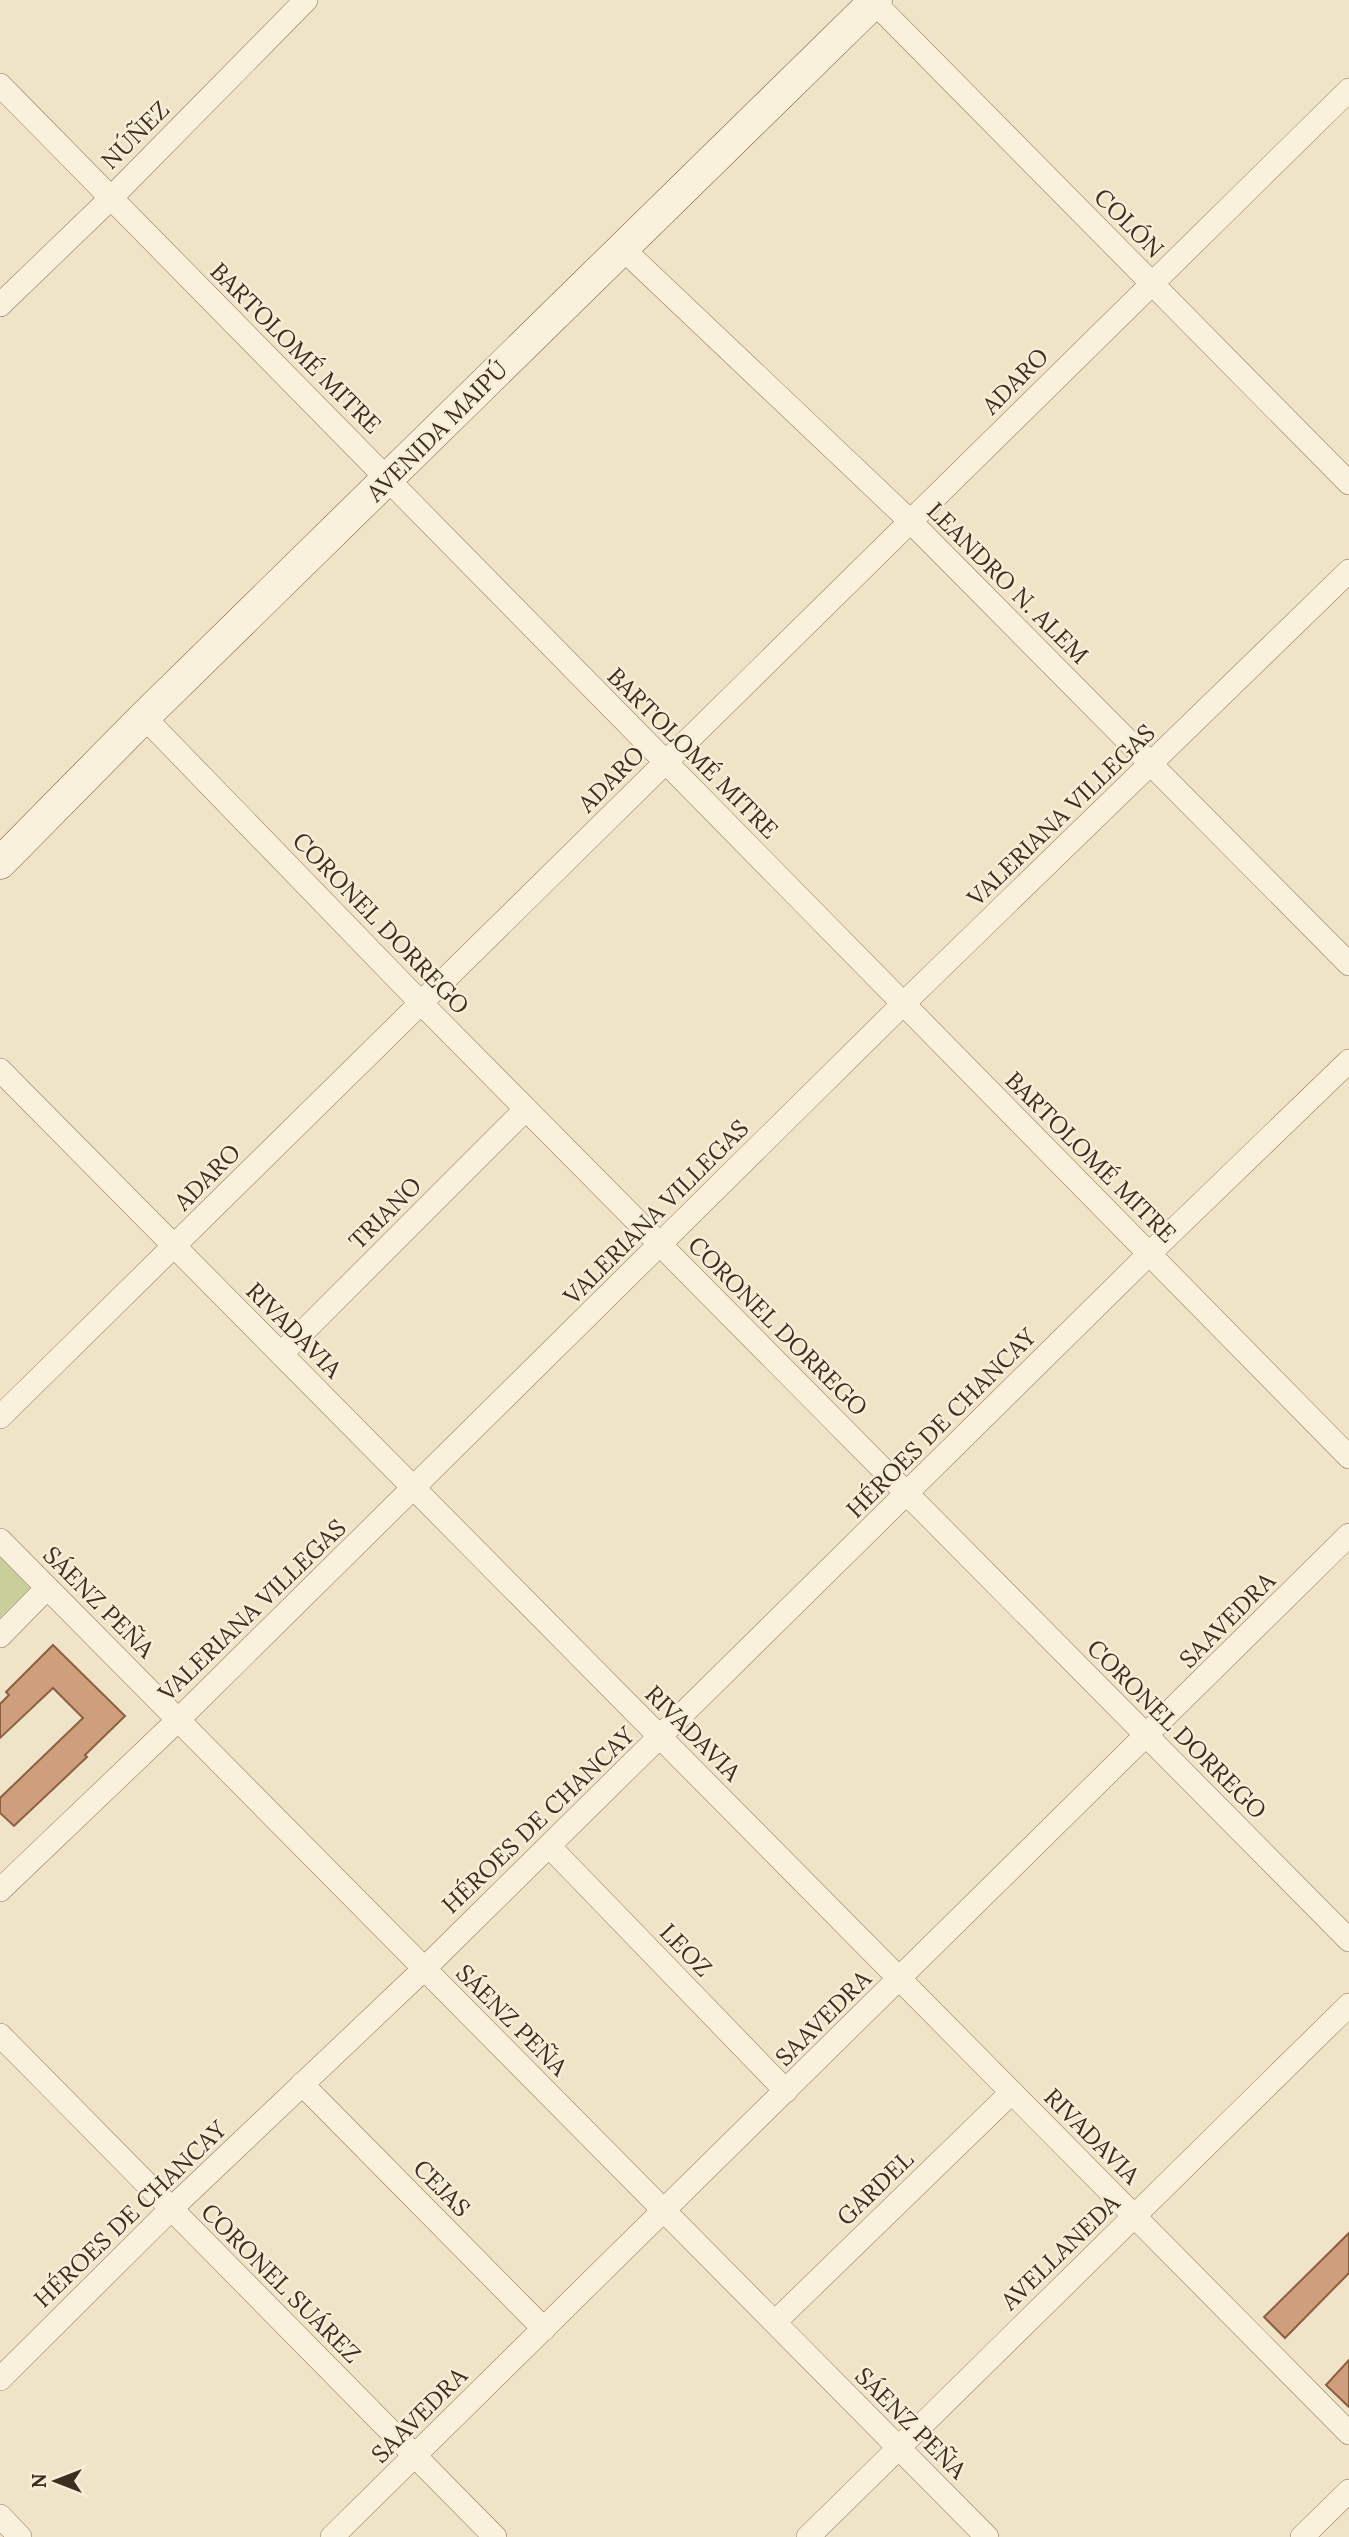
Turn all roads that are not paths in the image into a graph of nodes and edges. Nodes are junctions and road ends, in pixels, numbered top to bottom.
1 (306, 0) edge
2 (874, 1) edge
3 (0, 85) edge
4 (1349, 90) edge
5 (111, 198) junction
6 (622, 248) junction
7 (1152, 284) junction
8 (0, 305) edge
9 (388, 479) junction
10 (1349, 483) edge
11 (910, 521) junction
12 (1349, 571) edge
13 (144, 717) junction
14 (666, 762) junction
15 (1152, 765) junction
16 (0, 863) edge
17 (1349, 964) edge
18 (421, 1003) junction
19 (903, 1004) junction
20 (1349, 1061) edge
21 (0, 1070) edge
22 (526, 1109) junction
23 (661, 1245) junction
24 (174, 1246) junction
25 (1149, 1254) junction
26 (281, 1354) junction
27 (0, 1417) edge
28 (1349, 1457) edge
29 (413, 1488) junction
30 (907, 1494) junction
31 (1349, 1535) edge
32 (0, 1540) edge
33 (47, 1588) junction
34 (0, 1636) edge
35 (178, 1720) junction
36 (1147, 1736) junction
37 (660, 1737) junction
38 (549, 1846) junction
39 (0, 1890) edge
40 (1349, 1940) edge
41 (424, 1969) junction
42 (900, 1979) junction
43 (1349, 2005) edge
44 (0, 2035) edge
45 (302, 2084) junction
46 (786, 2091) junction
47 (1012, 2092) junction
48 (171, 2208) junction
49 (664, 2211) junction
50 (1134, 2216) junction
51 (775, 2322) junction
52 (544, 2329) junction
53 (0, 2379) edge
54 (1349, 2433) edge
55 (899, 2448) junction
56 (415, 2456) junction
57 (1349, 2491) edge
58 (0, 2516) edge
59 (20, 2537) edge
60 (332, 2537) edge
61 (495, 2537) edge
62 (808, 2537) edge
63 (987, 2537) edge
64 (1302, 2537) edge

1 - 5 street, NÚÑEZ
2 - 6 main road, AVENIDA MAIPÚ
2 - 7 street, COLÓN
3 - 5 street, BARTOLOMÉ MITRE
4 - 7 street, ADARO
5 - 8 street, NÚÑEZ
5 - 9 street, BARTOLOMÉ MITRE
6 - 9 main road, AVENIDA MAIPÚ
6 - 11 street, LEANDRO N. ALEM
7 - 10 street, COLÓN
7 - 11 street, ADARO
9 - 13 main road, AVENIDA MAIPÚ
9 - 14 street, BARTOLOMÉ MITRE
11 - 14 street, ADARO
11 - 15 street, LEANDRO N. ALEM
12 - 15 street, VALERIANA VILLEGAS
13 - 16 main road, AVENIDA MAIPÚ
13 - 18 street, CORONEL DORREGO
14 - 18 street, ADARO
14 - 19 street, BARTOLOMÉ MITRE
15 - 17 street, LEANDRO N. ALEM
15 - 19 street, VALERIANA VILLEGAS
18 - 22 street, CORONEL DORREGO
18 - 24 street, ADARO
19 - 23 street, VALERIANA VILLEGAS
19 - 25 street, BARTOLOMÉ MITRE
20 - 25 street, HÉROES DE CHANCAY
21 - 24 street, RIVADAVIA
22 - 23 street, CORONEL DORREGO
22 - 26 street, TRIANO
23 - 29 street, VALERIANA VILLEGAS
23 - 30 street, CORONEL DORREGO
24 - 26 street, RIVADAVIA
24 - 27 street, ADARO
25 - 28 street, BARTOLOMÉ MITRE
25 - 30 street, HÉROES DE CHANCAY
26 - 29 street, RIVADAVIA
29 - 35 street, VALERIANA VILLEGAS
29 - 37 street, RIVADAVIA
30 - 36 street, CORONEL DORREGO
30 - 37 street, HÉROES DE CHANCAY
31 - 36 street, SAAVEDRA
32 - 33 street, SÁENZ PEÑA
33 - 34 street
33 - 35 street, SÁENZ PEÑA
35 - 39 street, VALERIANA VILLEGAS
35 - 41 street, SÁENZ PEÑA
36 - 40 street, CORONEL DORREGO
36 - 42 street, SAAVEDRA
37 - 38 street, HÉROES DE CHANCAY
37 - 42 street, RIVADAVIA
38 - 41 street, HÉROES DE CHANCAY
38 - 46 street, LEOZ
41 - 45 street, HÉROES DE CHANCAY
41 - 49 street, SÁENZ PEÑA
42 - 46 street, SAAVEDRA
42 - 47 street, RIVADAVIA
43 - 50 street, AVELLANEDA
44 - 48 street, CORONEL SUÁREZ
45 - 48 street, HÉROES DE CHANCAY
45 - 52 street, CEJAS
46 - 49 street, SAAVEDRA
47 - 50 street, RIVADAVIA
47 - 51 street, GARDEL
48 - 53 street, HÉROES DE CHANCAY
48 - 56 street, CORONEL SUÁREZ
49 - 51 street, SÁENZ PEÑA
49 - 52 street, SAAVEDRA
50 - 54 street, RIVADAVIA
50 - 55 street, AVELLANEDA
51 - 55 street, SÁENZ PEÑA
52 - 56 street, SAAVEDRA
55 - 62 street, AVELLANEDA
55 - 63 street, SÁENZ PEÑA
56 - 60 street, SAAVEDRA
56 - 61 street, CORONEL SUÁREZ
57 - 64 street
58 - 59 street

